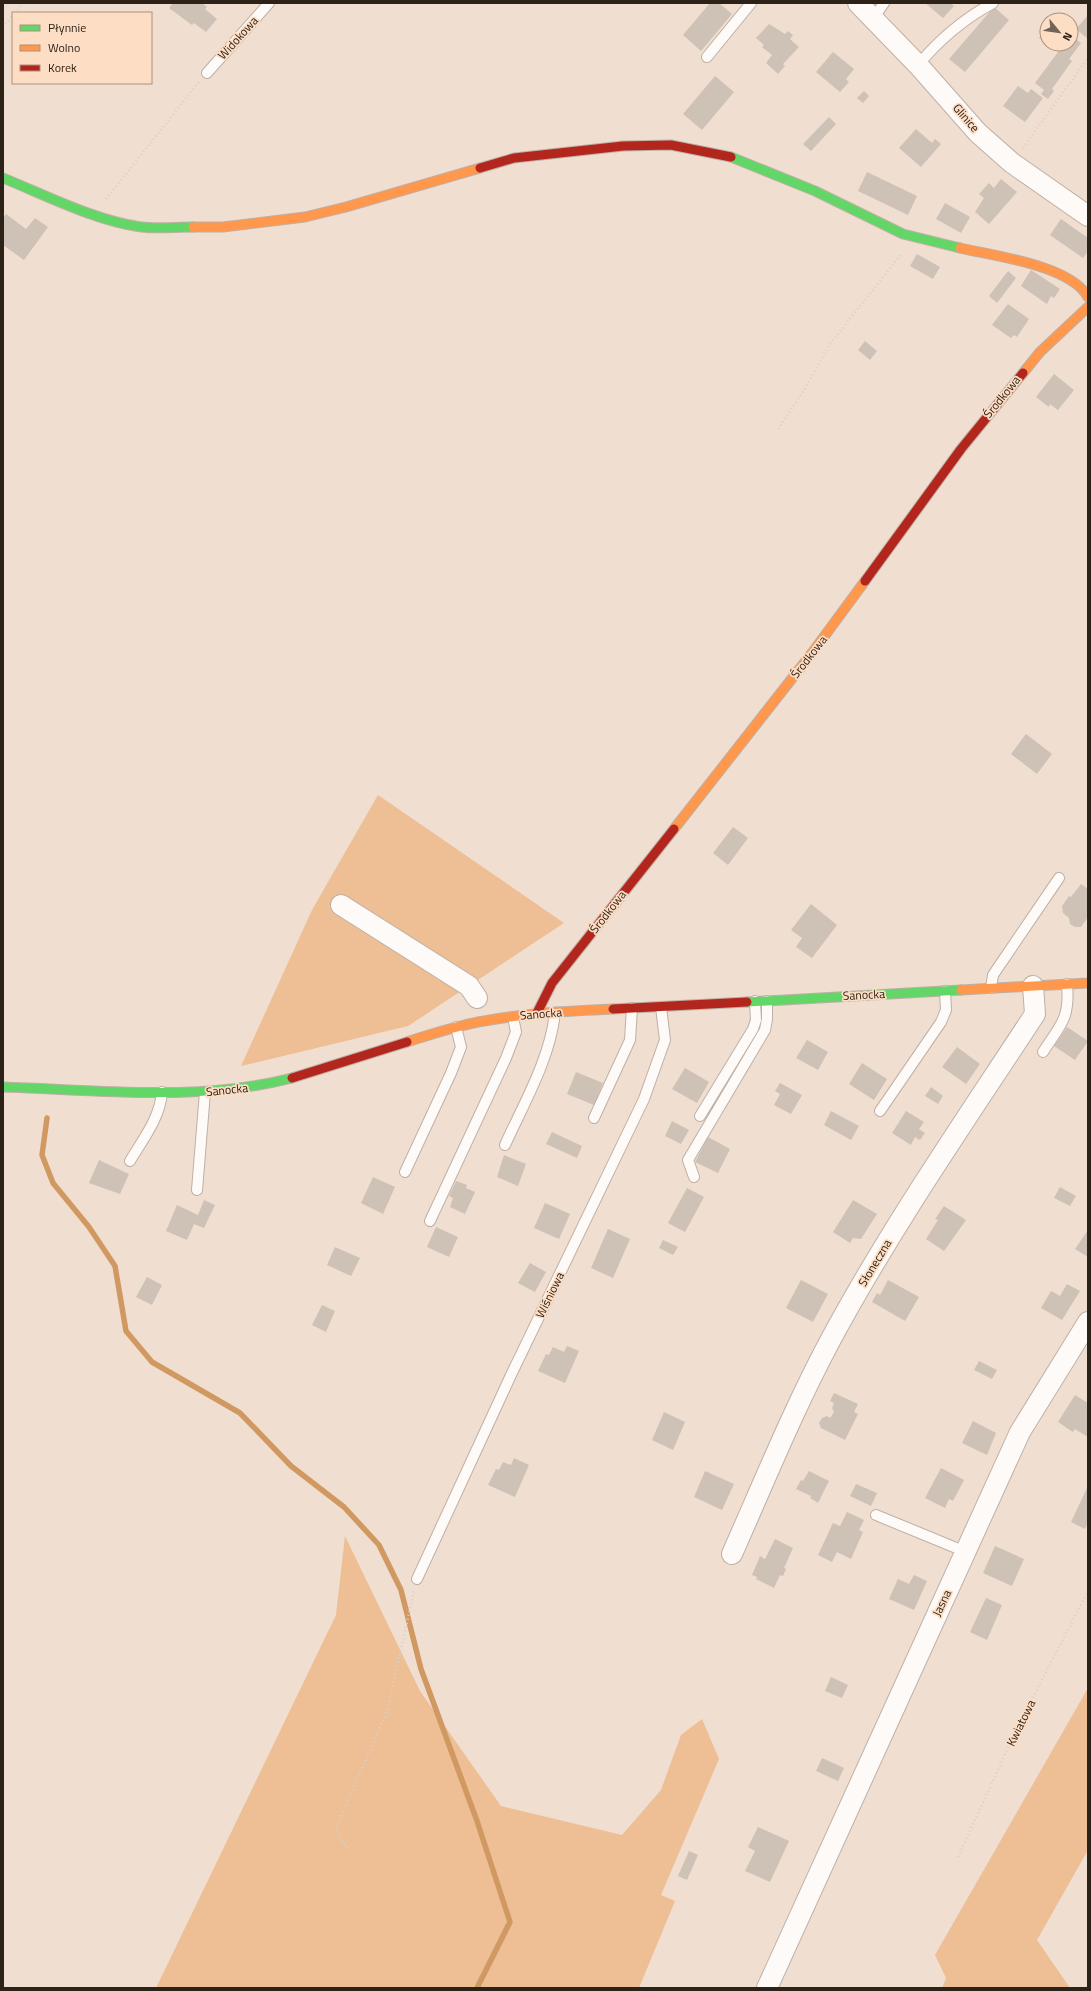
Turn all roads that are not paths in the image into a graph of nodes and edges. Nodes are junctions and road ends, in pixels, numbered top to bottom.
1 (269, 3) edge
2 (751, 3) edge
3 (858, 3) edge
4 (994, 3) edge
5 (879, 11) edge
6 (707, 57) dead end
7 (918, 65) junction
8 (207, 72) road end
9 (3, 178) edge
10 (1088, 216) edge
11 (1088, 296) edge
12 (1088, 306) edge
13 (1058, 878) dead end
14 (341, 905) dead end
15 (1088, 983) edge
16 (1067, 984) junction
17 (1033, 986) junction
18 (992, 988) junction
19 (945, 991) junction
20 (477, 998) dead end
21 (755, 1001) junction
22 (767, 1001) junction
23 (661, 1007) junction
24 (632, 1008) junction
25 (555, 1013) junction
26 (537, 1014) junction
27 (513, 1017) junction
28 (456, 1028) junction
29 (1043, 1052) dead end
30 (3, 1087) edge
31 (162, 1092) junction
32 (205, 1092) junction
33 (880, 1111) dead end
34 (700, 1116) dead end
35 (594, 1118) dead end
36 (505, 1145) dead end
37 (130, 1161) dead end
38 (405, 1172) dead end
39 (694, 1177) dead end
40 (197, 1190) dead end
41 (430, 1221) dead end
42 (1088, 1322) edge
43 (876, 1515) dead end
44 (966, 1552) junction
45 (732, 1554) dead end
46 (417, 1579) road end
47 (767, 1988) edge

1 - 8 lane, Widokowa
2 - 6 lane
3 - 5 street, Glinice
4 - 7 lane
5 - 7 street, Glinice
7 - 10 street, Glinice
9 - 11 street
12 - 26 street, Środkowa
13 - 18 lane
14 - 20 street
15 - 16 street, Sanocka
16 - 17 street, Sanocka
16 - 29 lane
17 - 18 street, Sanocka
17 - 45 street, Słoneczna
18 - 19 street, Sanocka
19 - 22 street, Sanocka
19 - 33 lane
21 - 22 street, Sanocka
21 - 23 street, Sanocka
21 - 34 lane
22 - 39 lane
23 - 24 street, Sanocka
23 - 46 lane, Wiśniowa
24 - 25 street, Sanocka
24 - 35 lane
25 - 26 street, Sanocka
25 - 36 lane
26 - 27 street, Sanocka
27 - 28 street, Sanocka
27 - 41 lane
28 - 32 street, Sanocka
28 - 38 lane
30 - 31 street, Sanocka
31 - 32 street, Sanocka
31 - 37 lane
32 - 40 lane
42 - 44 street, Jasna
43 - 44 lane
44 - 47 street, Jasna

